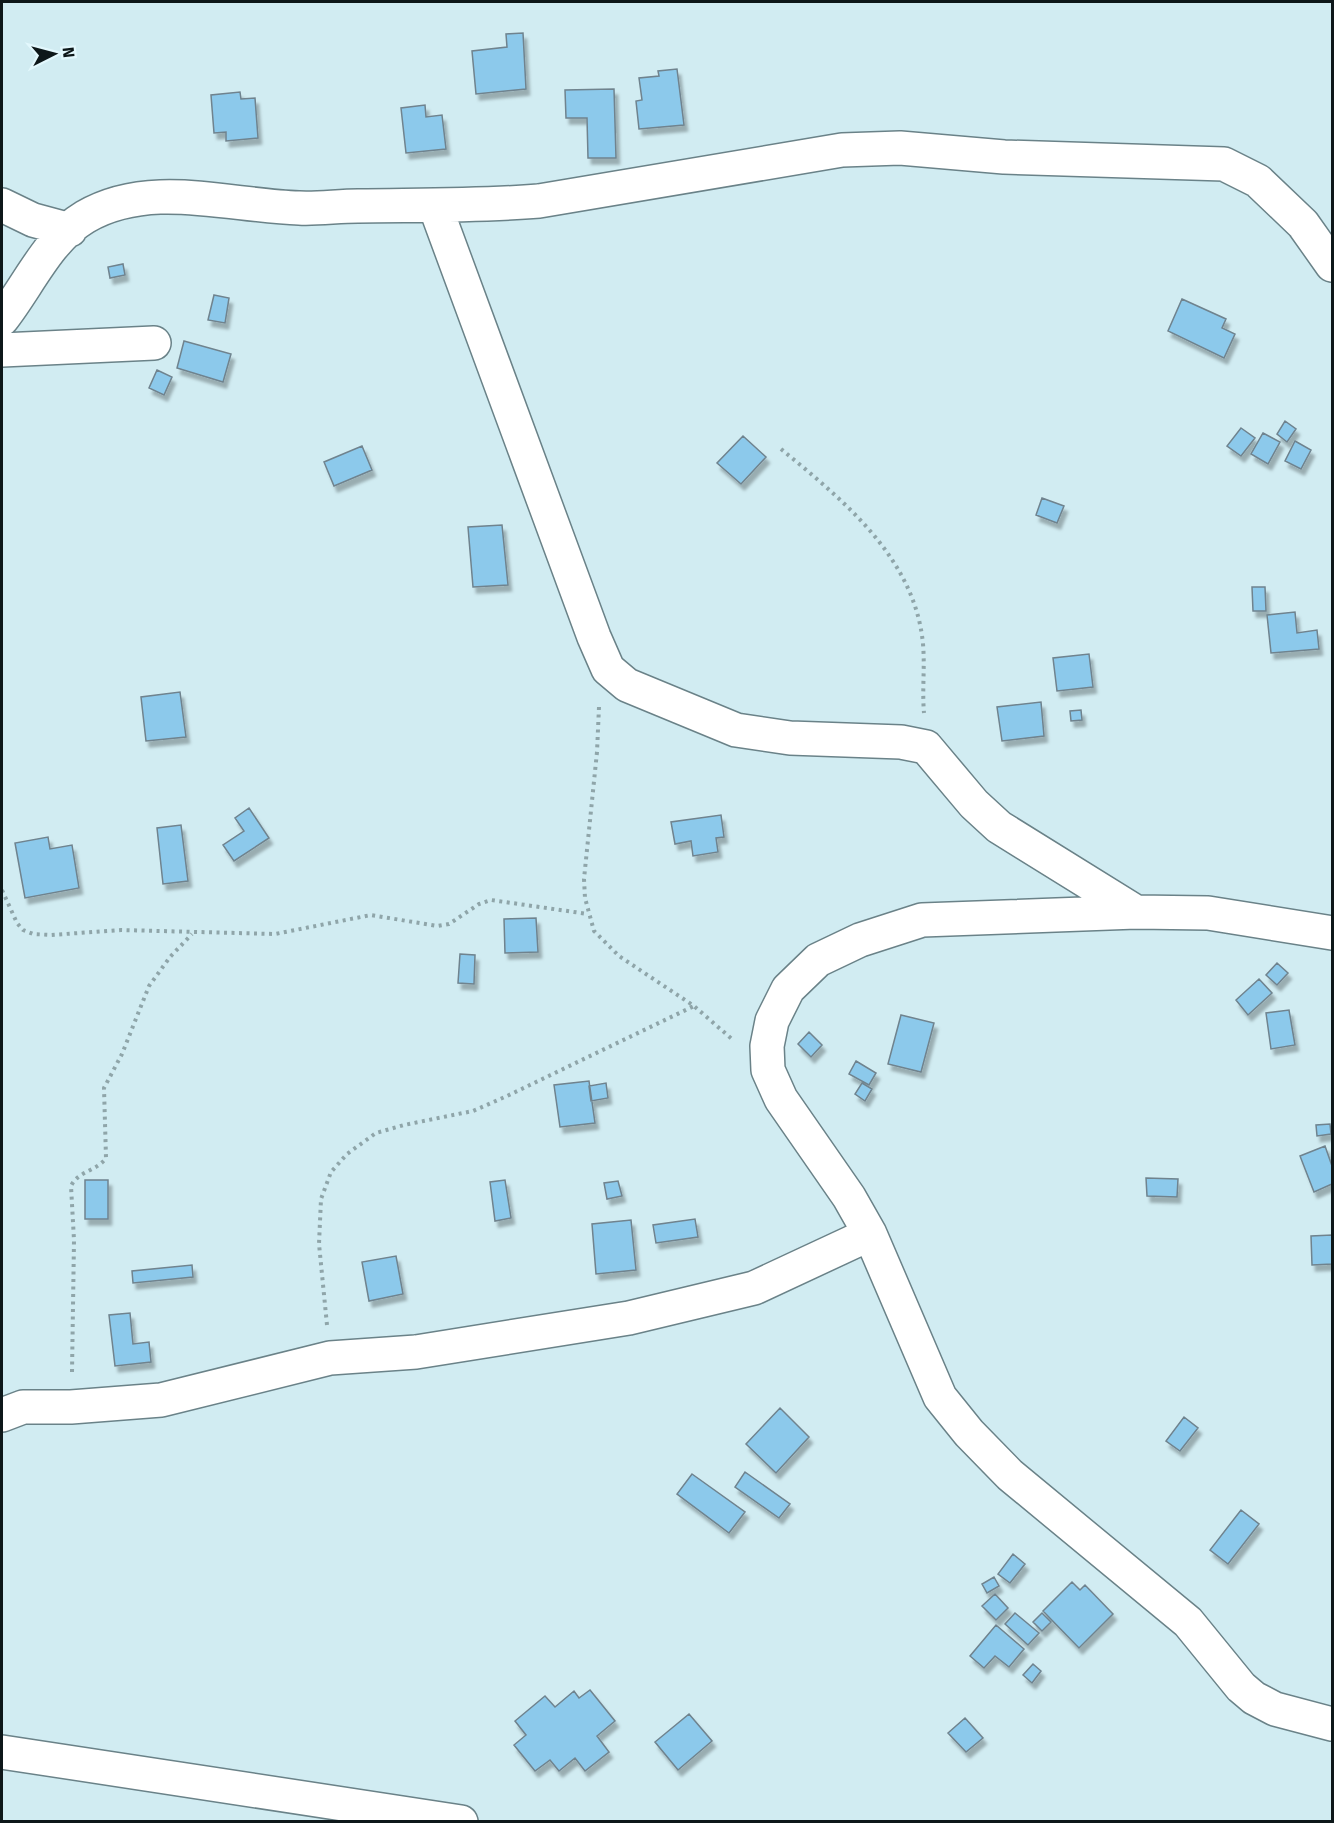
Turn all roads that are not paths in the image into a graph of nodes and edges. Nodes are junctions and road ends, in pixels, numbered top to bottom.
1 (2, 205) edge
2 (435, 206) junction
3 (70, 230) junction
4 (1332, 265) edge
5 (2, 318) edge
6 (154, 343) dead end
7 (2, 350) edge
8 (1136, 912) junction
9 (1332, 933) edge
10 (870, 1234) junction
11 (2, 1415) edge
12 (1332, 1724) edge
13 (2, 1752) edge
14 (461, 1821) edge

1 - 3 street
2 - 3 street
2 - 4 street
2 - 8 street
3 - 5 street
6 - 7 street
8 - 9 street
8 - 10 street
10 - 11 street
10 - 12 street
13 - 14 street

